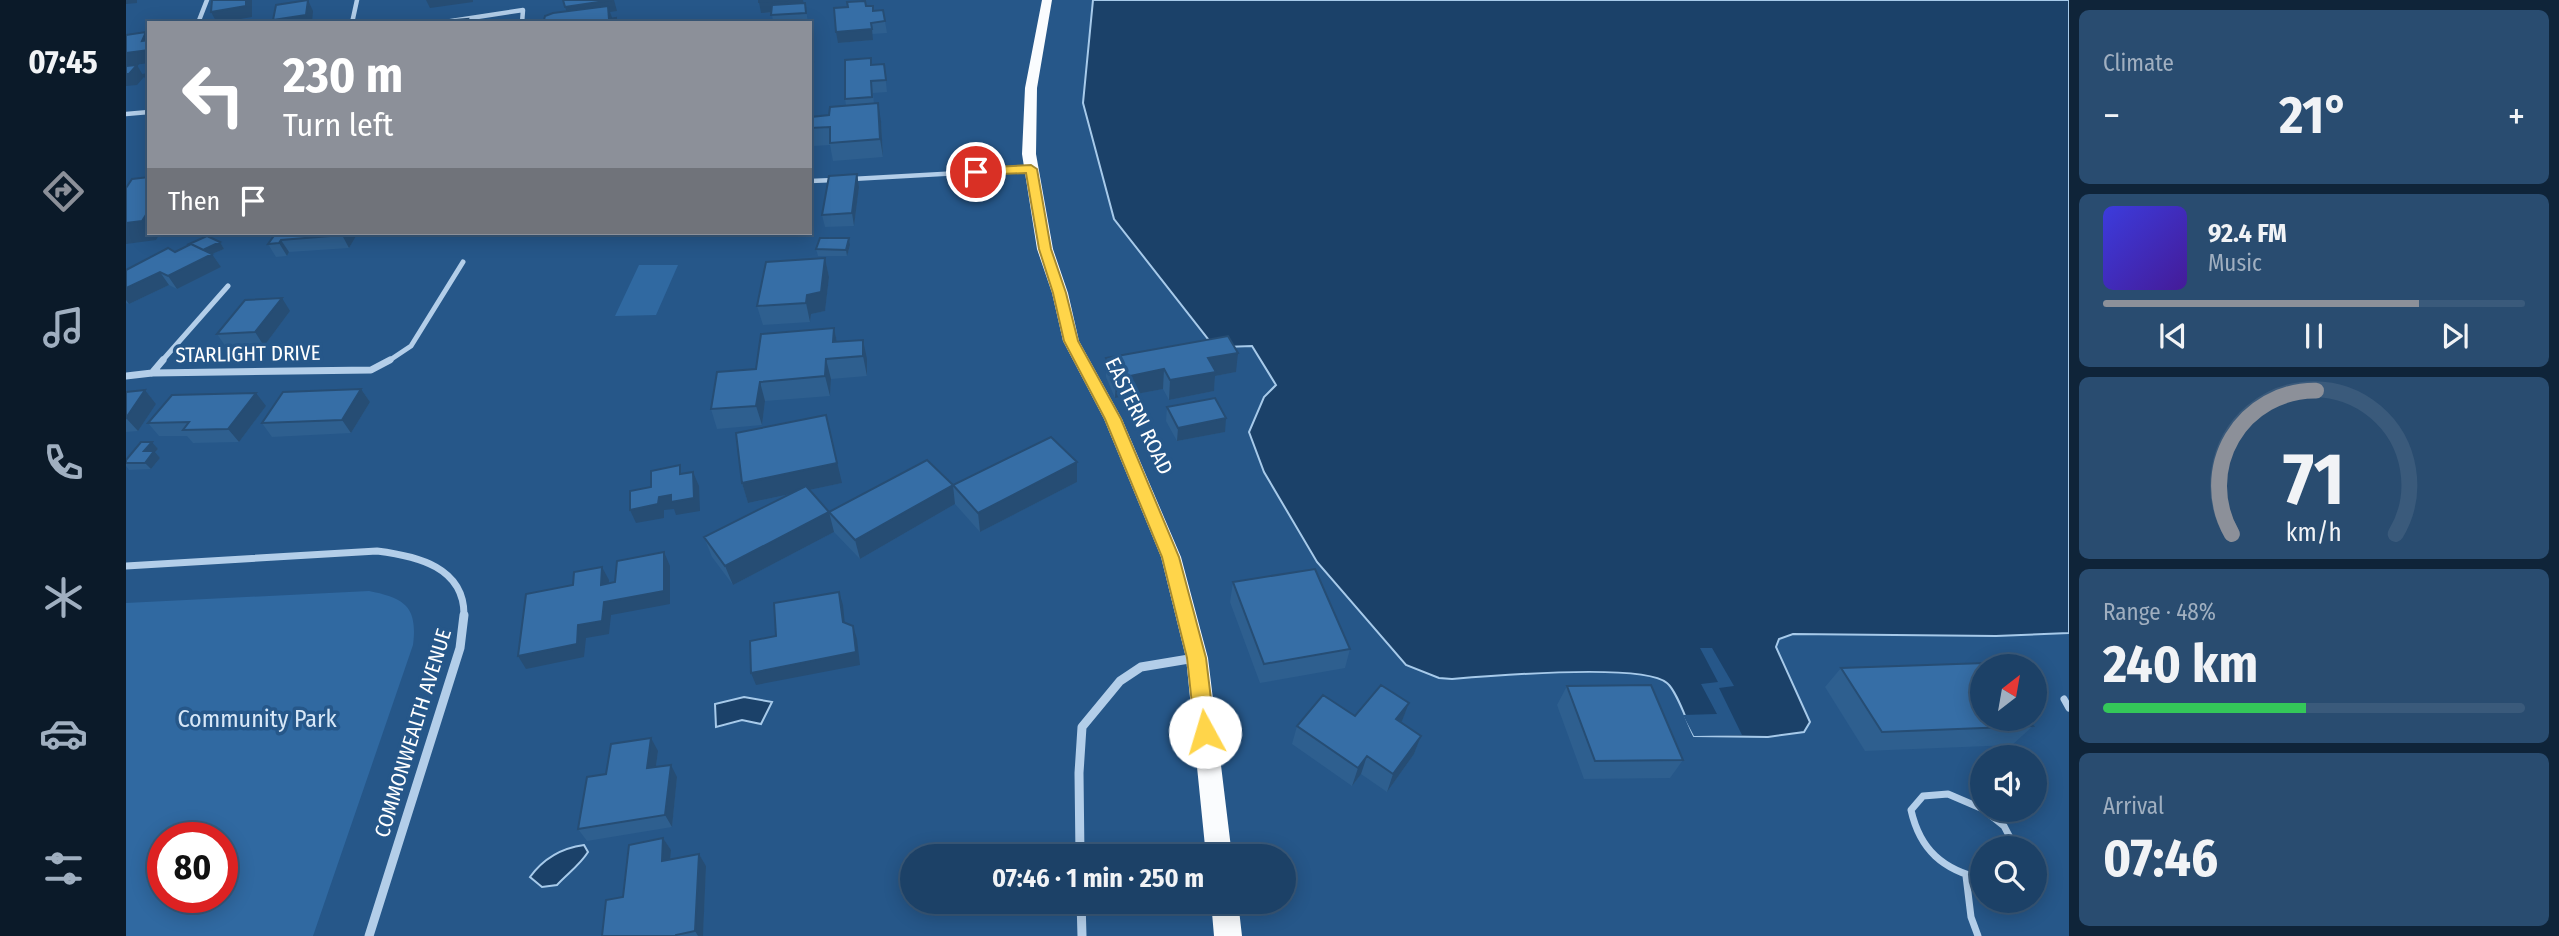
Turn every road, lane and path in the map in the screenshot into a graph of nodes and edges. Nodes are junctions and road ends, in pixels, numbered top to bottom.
1 (207, 0) edge
2 (357, 0) edge
3 (1047, 0) edge
4 (199, 21) edge
5 (352, 21) edge
6 (451, 21) edge
7 (522, 21) edge
8 (147, 112) edge
9 (126, 114) edge
10 (1031, 169) junction
11 (852, 179) edge
12 (838, 180) edge
13 (812, 181) edge
14 (463, 262) dead end
15 (228, 286) dead end
16 (152, 373) junction
17 (126, 376) edge
18 (126, 566) edge
19 (1197, 658) junction
20 (2064, 699) dead end
21 (2069, 708) edge
22 (1970, 804) edge
23 (1999, 822) edge
24 (2010, 836) edge
25 (1080, 844) edge
26 (1218, 844) edge
27 (1966, 876) junction
28 (1970, 877) edge
29 (1081, 914) edge
30 (1225, 914) edge
31 (369, 936) edge
32 (1082, 936) edge
33 (1228, 936) edge
34 (1978, 936) edge

1 - 4 street
2 - 5 street
3 - 10 highway, EASTERN ROAD
6 - 7 street
8 - 9 street
10 - 11 lane
10 - 19 highway, EASTERN ROAD
12 - 13 lane
14 - 16 street, STARLIGHT DRIVE
15 - 16 street
16 - 17 street, STARLIGHT DRIVE
18 - 31 street, COMMONWEALTH AVENUE
19 - 25 street
19 - 26 highway, EASTERN ROAD
20 - 21 lane
22 - 27 lane
23 - 24 lane
27 - 28 lane
27 - 34 lane
29 - 32 street
30 - 33 highway

